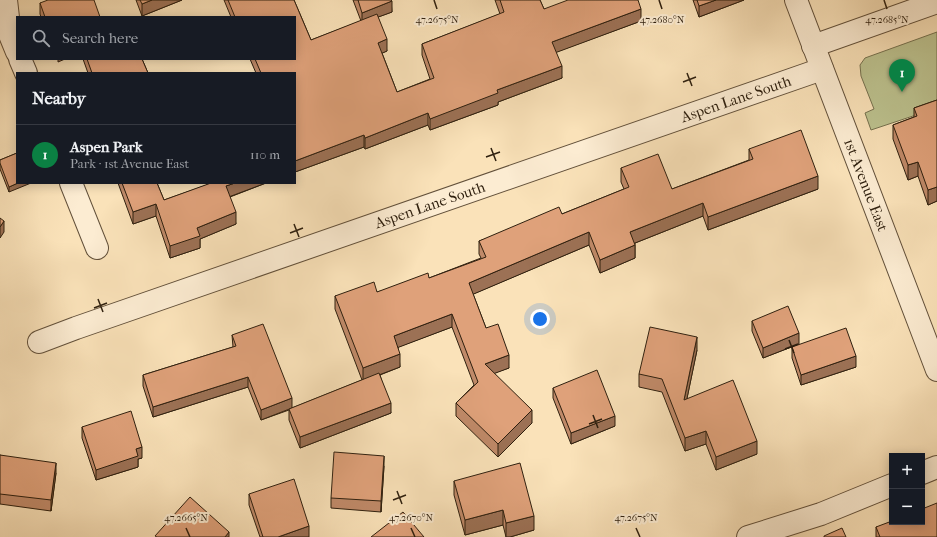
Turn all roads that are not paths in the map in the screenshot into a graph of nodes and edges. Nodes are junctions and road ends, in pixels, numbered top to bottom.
1 (6, 0) edge
2 (796, 0) edge
3 (937, 2) edge
4 (813, 46) junction
5 (16, 50) edge
6 (20, 60) edge
7 (822, 69) junction
8 (26, 72) edge
9 (71, 184) edge
10 (97, 248) dead end
11 (39, 342) dead end
12 (937, 370) edge
13 (937, 467) edge
14 (925, 472) edge
15 (889, 486) edge
16 (748, 537) edge

1 - 5 street
2 - 4 street, 1st Avenue East
3 - 4 street
4 - 7 street, 1st Avenue East
6 - 8 street
7 - 11 street, Aspen Lane South
7 - 12 street, 1st Avenue East
9 - 10 street
13 - 14 street
15 - 16 street

